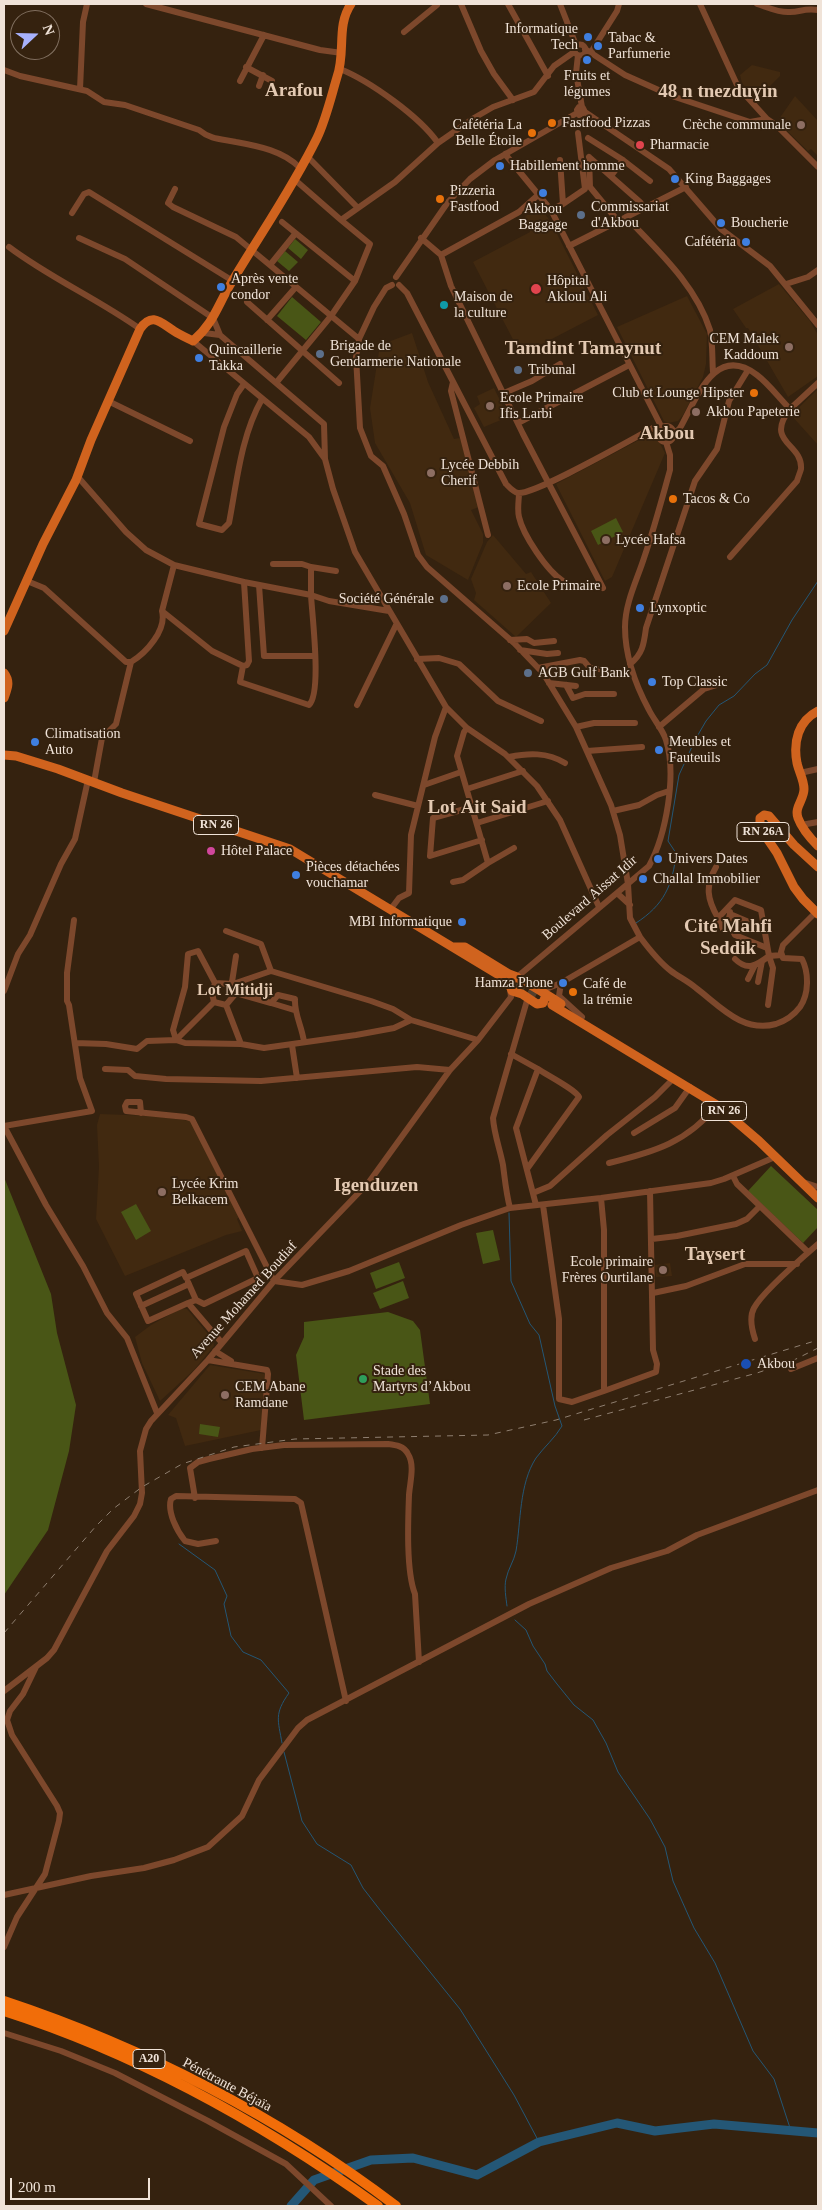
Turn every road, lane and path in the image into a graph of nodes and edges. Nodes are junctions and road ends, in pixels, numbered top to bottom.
1 (87, 4) edge
2 (146, 4) edge
3 (350, 4) edge
4 (436, 4) edge
5 (461, 4) edge
6 (508, 4) edge
7 (560, 4) edge
8 (619, 4) edge
9 (700, 4) edge
10 (757, 4) edge
11 (800, 6) edge
12 (818, 10) edge
13 (404, 32) dead end
14 (264, 36) junction
15 (576, 50) junction
16 (588, 51) junction
17 (342, 53) junction
18 (246, 68) junction
19 (340, 69) junction
20 (4, 70) edge
21 (263, 75) junction
22 (548, 76) junction
23 (272, 80) dead end
24 (240, 81) dead end
25 (259, 86) dead end
26 (80, 89) junction
27 (513, 100) junction
28 (583, 109) junction
29 (767, 119) junction
30 (578, 133) dead end
31 (588, 138) dead end
32 (438, 143) junction
33 (505, 154) junction
34 (307, 156) junction
35 (560, 160) dead end
36 (623, 160) junction
37 (818, 167) edge
38 (300, 168) junction
39 (610, 176) junction
40 (294, 179) junction
41 (650, 180) dead end
42 (686, 187) junction
43 (174, 189) dead end
44 (538, 195) junction
45 (562, 204) junction
46 (358, 208) junction
47 (644, 208) junction
48 (551, 210) junction
49 (72, 214) dead end
50 (626, 217) junction
51 (341, 220) junction
52 (618, 221) junction
53 (282, 222) dead end
54 (296, 234) junction
55 (79, 238) dead end
56 (421, 238) junction
57 (569, 246) junction
58 (9, 247) dead end
59 (252, 251) junction
60 (441, 254) junction
61 (270, 265) junction
62 (818, 270) edge
63 (233, 281) junction
64 (355, 281) junction
65 (786, 284) junction
66 (395, 285) junction
67 (295, 288) junction
68 (247, 302) dead end
69 (331, 316) junction
70 (213, 318) junction
71 (267, 320) junction
72 (818, 325) edge
73 (140, 329) junction
74 (204, 333) junction
75 (220, 335) junction
76 (359, 339) junction
77 (193, 341) junction
78 (303, 352) junction
79 (560, 364) dead end
80 (629, 365) junction
81 (748, 370) junction
82 (714, 372) junction
83 (453, 382) junction
84 (276, 383) junction
85 (339, 383) dead end
86 (818, 383) edge
87 (244, 384) junction
88 (504, 393) junction
89 (262, 399) junction
90 (108, 401) junction
91 (790, 409) junction
92 (518, 423) junction
93 (660, 430) junction
94 (674, 434) junction
95 (190, 441) dead end
96 (666, 442) junction
97 (325, 458) junction
98 (78, 477) junction
99 (549, 483) junction
100 (519, 493) junction
101 (488, 534) dead end
102 (730, 557) dead end
103 (174, 564) junction
104 (272, 564) dead end
105 (311, 568) junction
106 (336, 571) dead end
107 (27, 581) junction
108 (563, 581) dead end
109 (244, 582) junction
110 (258, 585) junction
111 (603, 588) dead end
112 (311, 595) junction
113 (162, 611) junction
114 (389, 611) junction
115 (396, 625) junction
116 (4, 631) edge
117 (510, 640) junction
118 (554, 642) dead end
119 (520, 650) junction
120 (558, 653) dead end
121 (315, 656) junction
122 (417, 658) junction
123 (131, 662) junction
124 (630, 664) junction
125 (244, 666) junction
126 (538, 668) junction
127 (607, 670) dead end
128 (4, 673) edge
129 (549, 683) junction
130 (566, 685) junction
131 (716, 685) dead end
132 (576, 686) dead end
133 (614, 694) dead end
134 (4, 698) edge
135 (357, 705) dead end
136 (446, 707) junction
137 (818, 711) edge
138 (541, 721) dead end
139 (635, 722) dead end
140 (576, 727) junction
141 (659, 727) junction
142 (467, 728) junction
143 (642, 747) dead end
144 (587, 751) junction
145 (4, 755) edge
146 (508, 757) junction
147 (565, 763) dead end
148 (818, 769) edge
149 (523, 771) junction
150 (461, 772) junction
151 (800, 773) junction
152 (91, 781) junction
153 (424, 785) junction
154 (467, 789) junction
155 (669, 791) junction
156 (375, 795) dead end
157 (548, 801) junction
158 (418, 806) junction
159 (472, 807) junction
160 (613, 811) junction
161 (818, 822) edge
162 (477, 823) junction
163 (801, 826) junction
164 (482, 840) junction
165 (818, 846) edge
166 (514, 848) dead end
167 (488, 863) junction
168 (716, 867) dead end
169 (818, 867) edge
170 (453, 882) dead end
171 (628, 884) junction
172 (618, 894) junction
173 (630, 905) junction
174 (729, 906) junction
175 (599, 907) junction
176 (390, 910) junction
177 (817, 913) edge
178 (730, 914) junction
179 (718, 918) junction
180 (74, 920) dead end
181 (763, 928) junction
182 (723, 929) dead end
183 (226, 931) dead end
184 (640, 937) junction
185 (452, 947) junction
186 (767, 948) junction
187 (782, 955) junction
188 (236, 956) dead end
189 (766, 958) junction
190 (734, 959) dead end
191 (755, 964) junction
192 (532, 966) junction
193 (270, 971) junction
194 (502, 977) tunnel mouth
195 (517, 977) junction
196 (748, 979) dead end
197 (758, 982) dead end
198 (215, 983) junction
199 (232, 983) junction
200 (561, 983) junction
201 (531, 987) junction
202 (546, 991) junction
203 (4, 992) edge
204 (236, 994) junction
205 (517, 994) junction
206 (214, 1002) junction
207 (271, 1003) junction
208 (226, 1005) junction
209 (540, 1005) junction
210 (552, 1005) tunnel mouth
211 (768, 1005) dead end
212 (526, 1007) junction
213 (294, 1010) junction
214 (582, 1017) junction
215 (411, 1020) junction
216 (176, 1040) junction
217 (478, 1040) junction
218 (304, 1042) junction
219 (75, 1043) junction
220 (616, 1043) junction
221 (241, 1044) junction
222 (292, 1044) junction
223 (511, 1054) junction
224 (105, 1069) dead end
225 (538, 1069) junction
226 (450, 1070) junction
227 (297, 1078) junction
228 (674, 1078) junction
229 (690, 1087) junction
230 (717, 1105) junction
231 (141, 1113) dead end
232 (4, 1126) edge
233 (634, 1133) dead end
234 (774, 1157) junction
235 (609, 1163) dead end
236 (527, 1168) junction
237 (732, 1176) junction
238 (800, 1180) junction
239 (818, 1187) edge
240 (650, 1191) junction
241 (533, 1193) junction
242 (601, 1198) junction
243 (818, 1198) edge
244 (540, 1205) junction
245 (760, 1206) junction
246 (510, 1208) junction
247 (652, 1239) junction
248 (818, 1244) edge
249 (808, 1252) junction
250 (797, 1264) junction
251 (187, 1281) junction
252 (274, 1282) junction
253 (653, 1293) junction
254 (196, 1300) junction
255 (188, 1303) junction
256 (141, 1306) junction
257 (755, 1339) dead end
258 (222, 1343) junction
259 (215, 1351) junction
260 (818, 1358) edge
261 (208, 1360) junction
262 (235, 1363) junction
263 (791, 1369) dead end
264 (604, 1391) junction
265 (157, 1413) junction
266 (262, 1448) junction
267 (818, 1490) edge
268 (195, 1498) junction
269 (216, 1541) dead end
270 (419, 1662) junction
271 (37, 1666) junction
272 (4, 1691) edge
273 (346, 1701) junction
274 (37, 1888) junction
275 (4, 1896) edge
276 (4, 1947) edge
277 (4, 2002) edge
278 (4, 2011) edge
279 (4, 2033) edge
280 (285, 2138) junction
281 (331, 2206) edge
282 (378, 2206) edge
283 (396, 2206) edge

1 - 26 street
2 - 14 street
3 - 17 main road
4 - 13 street
5 - 27 street
6 - 22 street
7 - 15 street
8 - 16 street
9 - 29 street
10 - 11 street
11 - 12 street
14 - 17 street
14 - 18 street
15 - 16 street
15 - 22 street
15 - 28 street
16 - 29 street
17 - 19 main road
18 - 21 street
18 - 24 street
19 - 32 street
19 - 34 main road
20 - 26 street
21 - 23 street
21 - 25 street
22 - 27 street
26 - 38 street
27 - 32 street
28 - 33 street
28 - 42 street
29 - 37 street
30 - 45 street
31 - 36 street
32 - 46 street
33 - 44 street
33 - 56 street
34 - 38 main road
34 - 46 street
35 - 45 street
36 - 39 street
36 - 41 street
38 - 40 main road
39 - 47 street
39 - 52 street
40 - 51 street
40 - 59 main road
42 - 47 street
42 - 65 street
43 - 59 street
44 - 48 street
44 - 60 street
45 - 48 street
46 - 51 street
47 - 50 street
48 - 57 street
49 - 63 street
50 - 52 street
50 - 82 street
51 - 64 street
52 - 57 street
53 - 54 street
54 - 61 street
54 - 64 street
55 - 70 street
56 - 60 street
56 - 66 street
57 - 80 street
58 - 73 street
59 - 61 street
59 - 63 main road
60 - 88 street
61 - 67 street
62 - 65 street
63 - 70 main road
64 - 69 street
65 - 72 street
66 - 76 street
66 - 83 street
67 - 69 street
67 - 71 street
68 - 71 street
69 - 76 street
69 - 78 street
70 - 74 main road
70 - 75 street
71 - 78 street
73 - 77 main road
73 - 90 main road
74 - 75 street
74 - 77 main road
75 - 84 street
76 - 117 street
77 - 87 street
78 - 84 street
78 - 85 street
79 - 88 street
80 - 92 street
80 - 93 street
81 - 82 street
81 - 91 street
81 - 124 street
82 - 94 street
83 - 100 street
83 - 101 street
84 - 97 street
86 - 91 street
87 - 89 street
87 - 89 street
88 - 92 street
89 - 97 street
90 - 95 street
90 - 98 main road
91 - 102 street
92 - 99 street
93 - 94 street
93 - 96 street
93 - 99 street
94 - 96 street
96 - 124 street, Boulevard Aissat Idir
97 - 114 street
98 - 103 street
98 - 107 main road
99 - 100 street
99 - 111 street
100 - 108 street
103 - 109 street
103 - 113 street
104 - 105 street
105 - 106 street
105 - 112 street
107 - 116 main road
107 - 123 street
109 - 110 street
109 - 125 street
110 - 112 street
110 - 121 street
112 - 114 street
112 - 121 street
113 - 123 street
113 - 125 street
114 - 115 street
115 - 122 street
115 - 135 street
117 - 118 street
117 - 119 street
119 - 120 street
119 - 126 street
121 - 125 street
122 - 136 street
122 - 138 street
123 - 152 street
124 - 141 street, Boulevard Aissat Idir
126 - 127 street
126 - 129 street
128 - 134 main road
129 - 130 street
129 - 140 street
130 - 132 street
130 - 133 street
131 - 141 street
136 - 142 street
136 - 153 street
137 - 151 main road, RN 26A
139 - 140 street
140 - 144 street
141 - 155 street, Boulevard Aissat Idir
142 - 146 street
142 - 150 street
143 - 144 street
144 - 160 street
145 - 152 main road, RN 26
146 - 147 street
146 - 149 street
148 - 151 street
149 - 154 street
149 - 157 street
150 - 153 street
150 - 154 street
151 - 163 main road, RN 26A
152 - 176 main road, RN 26
152 - 203 street
153 - 158 street
154 - 159 street
155 - 160 street
155 - 171 street, Boulevard Aissat Idir
156 - 158 street
157 - 162 street
157 - 175 street
158 - 176 street
159 - 162 street
159 - 164 street
160 - 171 street
161 - 163 street
162 - 164 street
163 - 165 main road, RN 26A
164 - 167 street
166 - 167 street
167 - 170 street
168 - 179 street
169 - 177 main road, RN 26A
171 - 172 street, Boulevard Aissat Idir
171 - 173 street
172 - 173 street
172 - 175 street, Boulevard Aissat Idir
173 - 184 street
174 - 178 street
174 - 179 street
174 - 181 street
175 - 192 street, Boulevard Aissat Idir
176 - 185 main road, RN 26
177 - 187 street
178 - 181 street
178 - 186 street
179 - 182 street
180 - 219 street
181 - 186 street
183 - 193 street
184 - 187 street
184 - 200 street
185 - 194 main road, RN 26
185 - 195 main road, RN 26
185 - 205 main road, RN 26
186 - 189 street
187 - 189 street
188 - 199 street
189 - 191 street
189 - 197 street
189 - 211 street
190 - 191 street
191 - 196 street
192 - 195 street, Boulevard Aissat Idir
192 - 201 street
193 - 199 street
193 - 215 street
195 - 201 main road, RN 26
195 - 205 main road
198 - 199 street
198 - 206 street
198 - 216 street
199 - 204 street
200 - 202 street
200 - 214 street
201 - 202 main road, RN 26
202 - 209 main road
202 - 214 main road, RN 26
204 - 207 street
204 - 208 street
205 - 209 main road, RN 26
205 - 212 street
205 - 217 street, Avenue Mohamed Boudiaf
206 - 208 street
206 - 216 street
207 - 213 street
207 - 213 street
208 - 221 street
209 - 212 street
209 - 220 main road, RN 26
210 - 220 main road, RN 26
212 - 223 street
213 - 218 street
214 - 220 main road, RN 26
215 - 217 street
215 - 218 street
216 - 219 street
216 - 221 street
217 - 226 street, Avenue Mohamed Boudiaf
218 - 222 street
219 - 232 street
220 - 228 main road, RN 26
221 - 222 street
222 - 227 street
223 - 225 street
223 - 246 street
224 - 227 street
225 - 236 street
225 - 236 street
226 - 227 street
226 - 252 street, Avenue Mohamed Boudiaf
228 - 229 main road, RN 26
228 - 241 street
229 - 230 main road, RN 26
229 - 233 street
230 - 234 main road, RN 26
230 - 235 street
231 - 252 street
232 - 265 street
234 - 237 street
234 - 238 main road, RN 26
236 - 241 street
237 - 240 street
237 - 245 street
238 - 239 street
238 - 243 main road, RN 26
240 - 242 street
240 - 247 street
241 - 244 street
242 - 244 street
242 - 264 street
244 - 246 street
244 - 264 street
245 - 247 street
245 - 249 street
246 - 252 street
247 - 253 street
248 - 249 street
249 - 250 street
250 - 253 street
250 - 257 street
251 - 254 street
251 - 254 street
251 - 256 street
251 - 256 street
252 - 258 street, Avenue Mohamed Boudiaf
253 - 264 street
254 - 255 street
255 - 256 street
255 - 258 street
258 - 259 street, Avenue Mohamed Boudiaf
259 - 261 street, Avenue Mohamed Boudiaf
259 - 262 street
260 - 263 street
261 - 262 street
261 - 265 street, Avenue Mohamed Boudiaf
262 - 266 street
265 - 271 street, Avenue Mohamed Boudiaf
266 - 268 street
266 - 270 street
267 - 270 street
268 - 269 street
268 - 273 street
270 - 273 street
271 - 272 street
271 - 274 street
273 - 274 street
274 - 275 street
274 - 276 street
277 - 280 highway, Pénétrante Béjaïa / A20
278 - 280 highway, Pénétrante Béjaïa / A20
279 - 281 street
280 - 282 highway, Pénétrante Béjaïa / A20
280 - 283 highway, Pénétrante Béjaïa / A20

